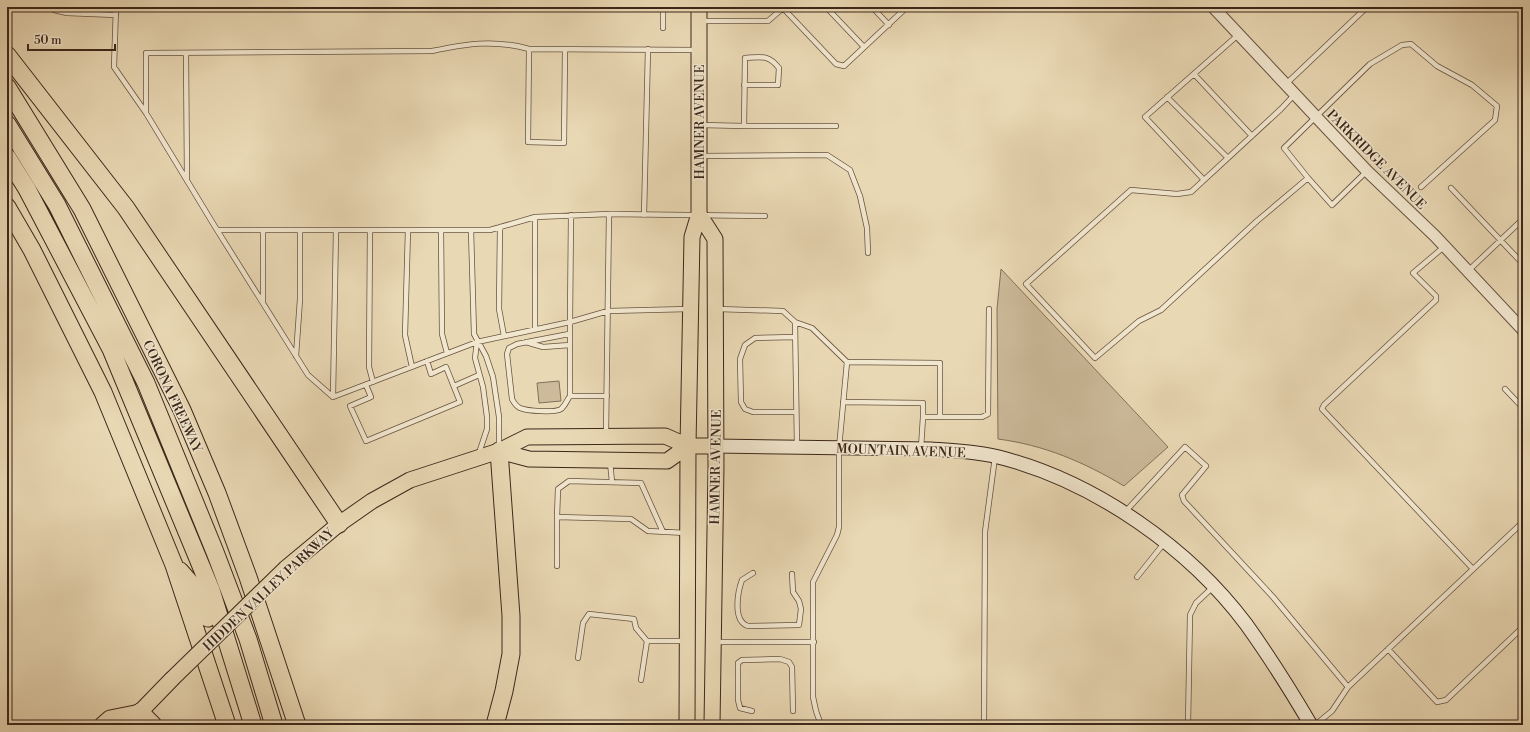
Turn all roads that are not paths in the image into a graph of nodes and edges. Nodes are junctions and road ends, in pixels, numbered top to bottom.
1 (53, 7) edge
2 (116, 7) edge
3 (663, 7) edge
4 (826, 7) edge
5 (872, 7) edge
6 (907, 7) edge
7 (1214, 7) edge
8 (1368, 7) edge
9 (782, 8) edge
10 (116, 15) junction
11 (699, 19) edge
12 (889, 24) junction
13 (663, 28) dead end
14 (1239, 34) junction
15 (864, 47) junction
16 (528, 49) junction
17 (648, 49) junction
18 (565, 50) junction
19 (699, 50) junction
20 (186, 53) junction
21 (7, 56) edge
22 (1194, 74) junction
23 (744, 84) junction
24 (1286, 84) junction
25 (7, 87) edge
26 (1295, 94) junction
27 (1167, 97) junction
28 (146, 113) junction
29 (1316, 118) junction
30 (7, 124) edge
31 (699, 125) junction
32 (744, 126) junction
33 (836, 126) dead end
34 (1252, 136) junction
35 (699, 156) junction
36 (7, 157) edge
37 (1228, 158) junction
38 (1366, 171) junction
39 (1308, 178) junction
40 (186, 180) junction
41 (1204, 180) junction
42 (1421, 187) dead end
43 (1451, 188) dead end
44 (7, 207) edge
45 (609, 214) junction
46 (699, 214) junction
47 (572, 215) junction
48 (644, 215) junction
49 (765, 216) dead end
50 (535, 217) junction
51 (1523, 219) edge
52 (500, 227) junction
53 (217, 230) junction
54 (263, 230) junction
55 (300, 230) junction
56 (336, 230) junction
57 (370, 230) junction
58 (408, 230) junction
59 (441, 230) junction
60 (471, 230) junction
61 (1500, 240) junction
62 (1445, 246) junction
63 (868, 253) dead end
64 (1523, 264) edge
65 (1468, 271) junction
66 (263, 302) junction
67 (690, 309) junction
68 (989, 309) dead end
69 (608, 310) junction
70 (715, 310) junction
71 (570, 322) junction
72 (795, 322) junction
73 (535, 329) junction
74 (1523, 330) edge
75 (570, 334) junction
76 (504, 336) junction
77 (795, 337) junction
78 (478, 342) junction
79 (526, 342) junction
80 (570, 345) junction
81 (447, 353) junction
82 (296, 356) junction
83 (427, 361) junction
84 (847, 362) junction
85 (412, 367) junction
86 (479, 376) junction
87 (373, 382) junction
88 (366, 385) junction
89 (454, 386) junction
90 (1505, 389) dead end
91 (570, 396) junction
92 (607, 396) junction
93 (333, 397) junction
94 (843, 402) junction
95 (1523, 408) edge
96 (796, 412) junction
97 (923, 417) junction
98 (940, 417) junction
99 (606, 436) junction
100 (688, 446) junction
101 (715, 446) junction
102 (797, 447) junction
103 (839, 448) junction
104 (921, 449) junction
105 (499, 451) junction
106 (478, 457) junction
107 (995, 457) junction
108 (610, 460) junction
109 (612, 482) junction
110 (1124, 512) junction
111 (557, 517) junction
112 (1523, 522) edge
113 (339, 524) junction
114 (663, 532) junction
115 (688, 532) junction
116 (1165, 542) junction
117 (174, 565) junction
118 (556, 566) dead end
119 (1473, 569) junction
120 (753, 573) dead end
121 (792, 574) dead end
122 (1137, 577) dead end
123 (1213, 587) junction
124 (1523, 627) edge
125 (647, 641) junction
126 (688, 641) junction
127 (712, 642) junction
128 (814, 642) junction
129 (1388, 650) junction
130 (578, 658) dead end
131 (641, 680) dead end
132 (1348, 687) junction
133 (752, 711) dead end
134 (793, 711) dead end
135 (137, 718) edge
136 (252, 723) edge
137 (102, 725) edge
138 (153, 725) edge
139 (227, 725) edge
140 (274, 725) edge
141 (297, 725) edge
142 (495, 725) edge
143 (687, 725) edge
144 (712, 725) edge
145 (821, 725) edge
146 (984, 725) edge
147 (1188, 725) edge
148 (1312, 725) edge
149 (1315, 725) edge

1 - 10 lane
2 - 10 lane
3 - 13 lane
4 - 15 lane
5 - 12 lane
6 - 12 lane
7 - 14 street, PARKRIDGE AVENUE
8 - 24 lane
9 - 11 lane
9 - 15 lane
10 - 28 lane
11 - 19 main road, HAMNER AVENUE
12 - 15 lane
14 - 22 lane
14 - 24 street, PARKRIDGE AVENUE
16 - 18 lane
16 - 18 lane
16 - 20 lane
17 - 18 lane
17 - 19 lane
17 - 48 lane
19 - 31 main road, HAMNER AVENUE
20 - 28 lane
20 - 40 lane
21 - 113 highway
22 - 27 lane
22 - 34 lane
23 - 23 lane
23 - 32 lane
24 - 26 street, PARKRIDGE AVENUE
25 - 141 highway, CORONA FREEWAY
26 - 29 street, PARKRIDGE AVENUE
26 - 34 lane
27 - 37 lane
27 - 41 lane
28 - 40 lane
29 - 38 street, PARKRIDGE AVENUE
29 - 39 lane
29 - 42 lane
30 - 140 highway
31 - 32 lane
31 - 35 main road, HAMNER AVENUE
32 - 33 lane
34 - 37 lane
35 - 46 main road, HAMNER AVENUE
35 - 63 lane
36 - 136 highway
37 - 41 lane
38 - 39 lane
38 - 62 street, PARKRIDGE AVENUE
39 - 41 lane
40 - 53 lane
43 - 61 lane
44 - 117 highway
45 - 47 lane
45 - 48 lane
45 - 69 lane
46 - 48 lane
46 - 49 lane
46 - 67 main road, HAMNER AVENUE
46 - 70 main road, HAMNER AVENUE
47 - 50 lane
47 - 71 lane
50 - 52 lane
50 - 73 lane
51 - 61 lane
52 - 60 lane
52 - 76 lane
53 - 54 lane
53 - 66 lane
54 - 55 lane
54 - 66 lane
55 - 56 lane
55 - 82 lane
56 - 57 lane
56 - 93 lane
57 - 58 lane
57 - 87 lane
58 - 59 lane
58 - 85 lane
59 - 60 lane
59 - 81 lane
60 - 78 lane
61 - 64 lane
61 - 65 lane
62 - 65 street, PARKRIDGE AVENUE
62 - 119 lane
65 - 74 street, PARKRIDGE AVENUE
66 - 82 lane
67 - 69 lane
67 - 100 main road, HAMNER AVENUE
68 - 98 lane
69 - 71 lane
69 - 92 lane
70 - 72 lane
70 - 101 main road, HAMNER AVENUE
71 - 73 lane
71 - 75 lane
72 - 77 lane
72 - 84 lane
73 - 76 lane
75 - 79 lane
75 - 80 lane
76 - 78 lane
77 - 96 lane
77 - 96 lane
78 - 81 lane
78 - 86 lane
78 - 105 lane
79 - 80 lane
79 - 91 lane
80 - 91 lane
81 - 83 lane
82 - 93 lane
83 - 85 lane
83 - 89 lane
84 - 94 lane
84 - 98 lane
85 - 87 lane
86 - 89 lane
86 - 106 lane
87 - 88 lane
88 - 89 lane
88 - 93 lane
90 - 95 lane
91 - 92 lane
92 - 99 lane
94 - 97 lane
94 - 103 lane
96 - 102 lane
97 - 98 lane
97 - 104 lane
99 - 100 main road, HIDDEN VALLEY PARKWAY
99 - 105 main road, HIDDEN VALLEY PARKWAY
100 - 101 main road
100 - 108 main road
100 - 115 main road, HAMNER AVENUE
101 - 102 main road, MOUNTAIN AVENUE
101 - 127 main road, HAMNER AVENUE
102 - 103 main road, MOUNTAIN AVENUE
103 - 104 main road, MOUNTAIN AVENUE
103 - 128 lane
104 - 107 main road, MOUNTAIN AVENUE
105 - 106 main road, HIDDEN VALLEY PARKWAY
105 - 108 main road
105 - 142 highway
106 - 113 main road, HIDDEN VALLEY PARKWAY
107 - 110 main road, MOUNTAIN AVENUE
107 - 146 lane
108 - 109 lane
109 - 111 lane
109 - 114 lane
110 - 116 main road, MOUNTAIN AVENUE
110 - 132 lane
111 - 114 lane
111 - 118 lane
112 - 119 lane
113 - 135 main road, HIDDEN VALLEY PARKWAY, bridge
114 - 115 lane
115 - 126 main road, HAMNER AVENUE
116 - 122 lane
116 - 123 main road, MOUNTAIN AVENUE
117 - 136 highway
117 - 139 highway
119 - 129 lane
120 - 121 lane
123 - 147 lane
123 - 148 main road, MOUNTAIN AVENUE
124 - 129 lane
125 - 126 lane
125 - 130 lane
125 - 131 lane
126 - 143 main road, HAMNER AVENUE
127 - 128 lane
127 - 144 main road, HAMNER AVENUE
128 - 145 lane
129 - 132 lane
132 - 149 lane
133 - 134 lane
135 - 137 main road
135 - 138 highway

